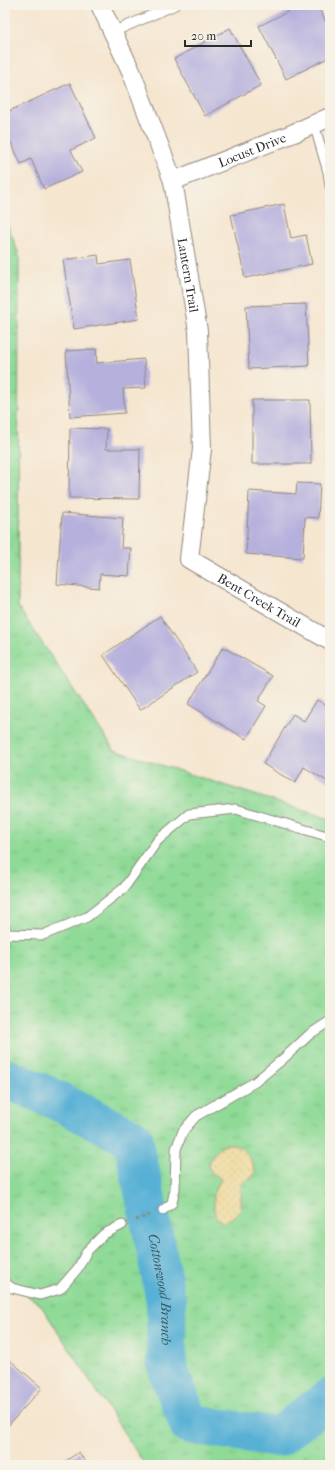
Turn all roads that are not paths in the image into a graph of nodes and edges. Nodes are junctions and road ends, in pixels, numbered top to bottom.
1 (100, 5) edge
2 (175, 5) edge
3 (113, 32) junction
4 (322, 121) edge
5 (173, 181) junction
6 (330, 186) edge
7 (189, 559) joint
8 (329, 638) edge
9 (330, 837) edge
10 (5, 934) edge
11 (330, 1021) edge
12 (163, 1210) road end
13 (122, 1225) road end
14 (5, 1283) edge

1 - 3 street, Lantern Trail
2 - 3 lane
3 - 5 street, Lantern Trail
4 - 5 street, Locust Drive
4 - 6 lane
5 - 7 street, Lantern Trail
7 - 8 street, Bent Creek Trail
9 - 10 lane
11 - 12 lane
13 - 14 lane

